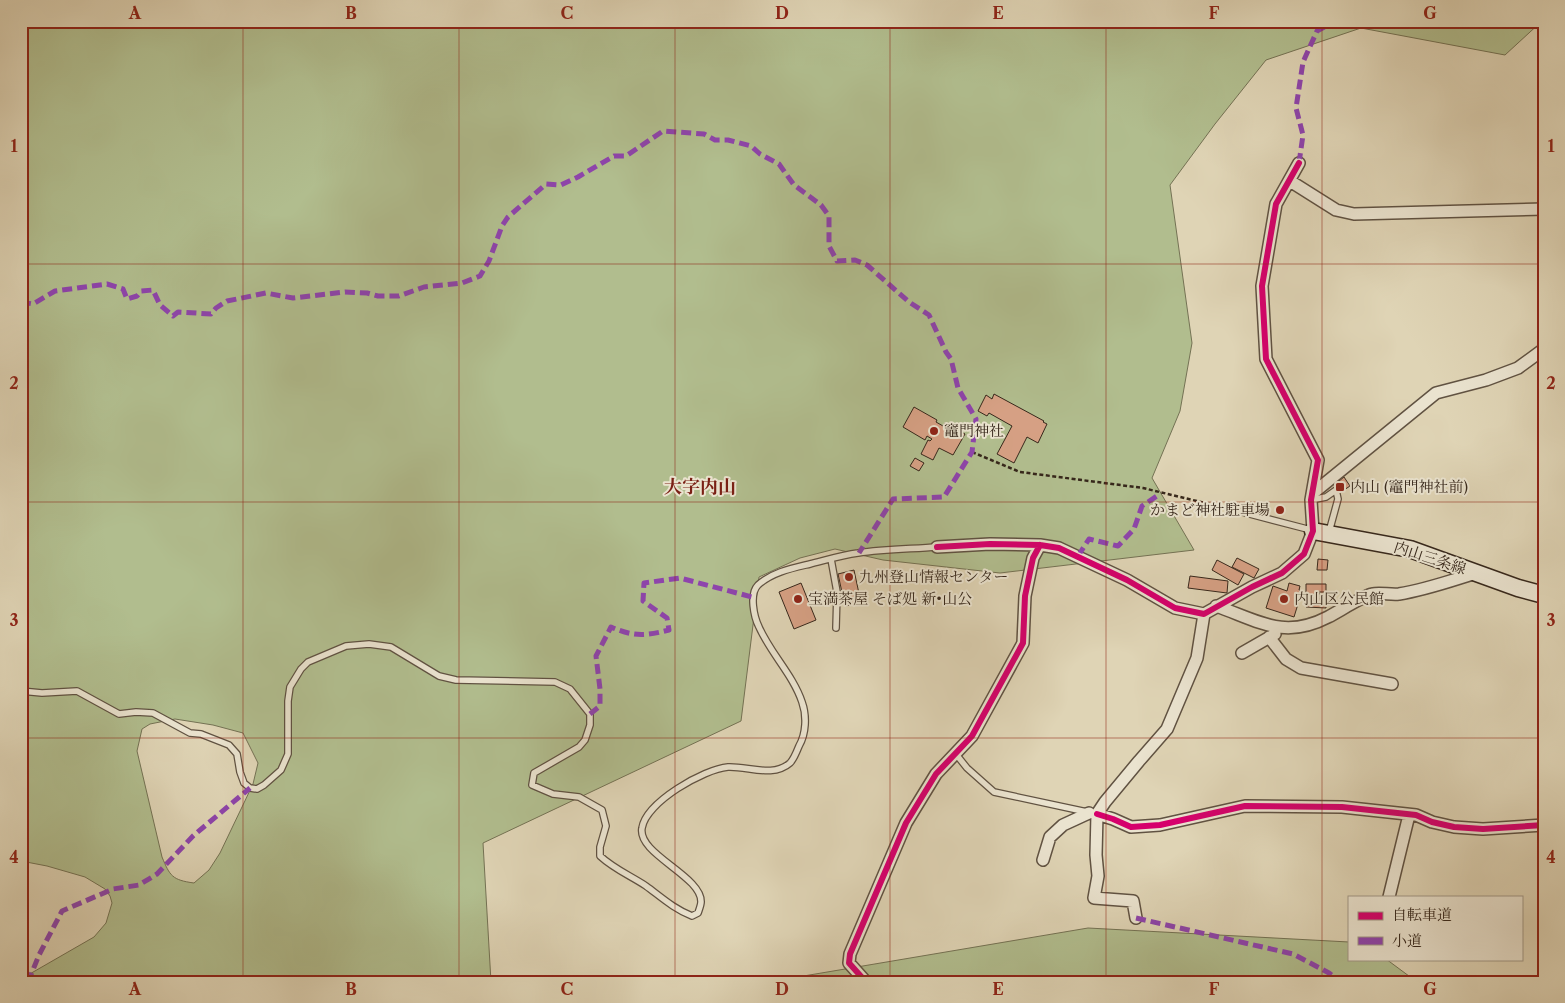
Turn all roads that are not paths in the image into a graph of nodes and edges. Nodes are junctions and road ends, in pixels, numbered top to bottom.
1 (1299, 163) dead end
2 (1290, 181) junction
3 (1544, 209) edge
4 (1544, 349) edge
5 (1312, 497) junction
6 (1242, 512) road end
7 (1321, 532) junction
8 (1040, 545) junction
9 (937, 547) joint
10 (831, 559) junction
11 (1476, 573) junction
12 (1544, 595) edge
13 (1216, 606) junction
14 (1204, 614) junction
15 (836, 628) dead end
16 (1285, 629) junction
17 (1269, 637) junction
18 (1242, 653) dead end
19 (1392, 684) dead end
20 (21, 691) edge
21 (955, 753) junction
22 (1093, 814) junction
23 (1409, 814) junction
24 (1544, 826) edge
25 (1043, 860) dead end
26 (1389, 896) edge
27 (1136, 918) dead end
28 (866, 982) edge

1 - 2 street
2 - 3 street
2 - 5 street
4 - 5 street
5 - 7 street
5 - 7 lane
6 - 7 lane
7 - 11 main road, 内山三条線
7 - 13 street
8 - 9 street
8 - 14 street
8 - 21 street
9 - 10 lane
10 - 15 lane
10 - 20 lane
11 - 12 main road, 内山三条線
11 - 16 street
13 - 14 street
13 - 16 street
14 - 22 street
16 - 17 street
17 - 18 street
17 - 19 street
21 - 22 lane
21 - 28 street
22 - 23 street
22 - 25 street
22 - 27 street
23 - 24 street
23 - 26 street

